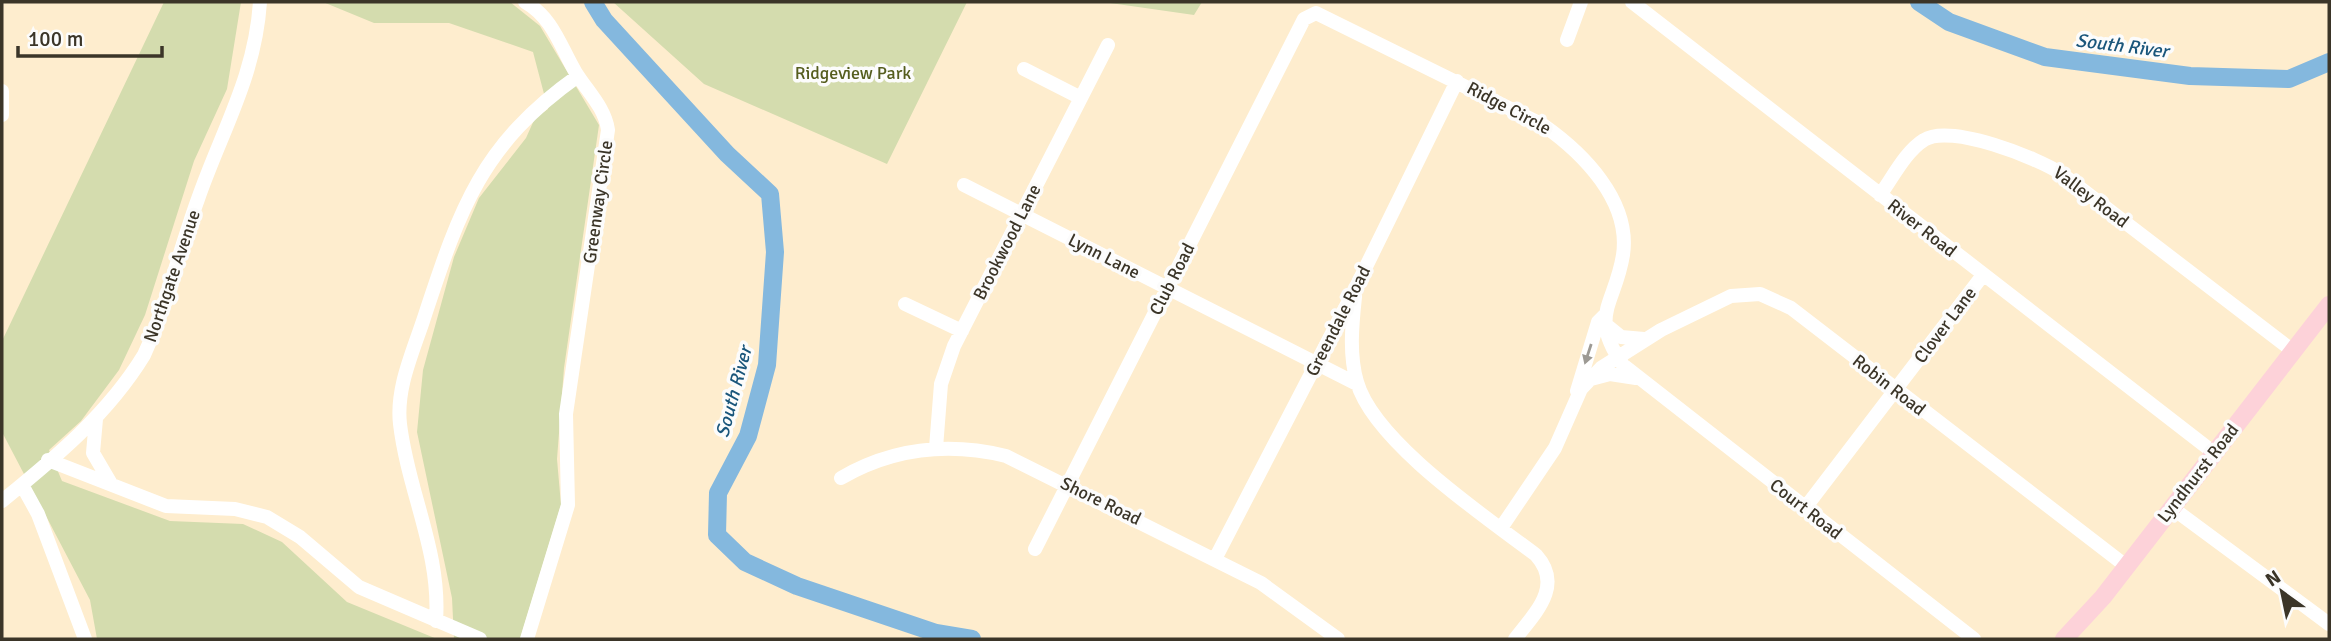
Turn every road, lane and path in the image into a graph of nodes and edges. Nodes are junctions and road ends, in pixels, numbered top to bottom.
1 (260, 2) edge
2 (524, 2) edge
3 (1581, 2) edge
4 (1632, 2) edge
5 (1313, 13) joint
6 (1567, 40) dead end
7 (1108, 45) dead end
8 (1024, 69) dead end
9 (578, 76) junction
10 (1457, 81) junction
11 (2, 91) edge
12 (1081, 98) junction
13 (2, 115) edge
14 (964, 185) dead end
15 (1880, 195) junction
16 (1021, 214) junction
17 (1983, 275) junction
18 (1356, 287) junction
19 (1167, 288) junction
20 (905, 304) dead end
21 (2329, 304) edge
22 (1605, 319) junction
23 (962, 331) junction
24 (1639, 342) junction
25 (2293, 351) junction
26 (1617, 356) junction
27 (1317, 364) junction
28 (1637, 378) junction
29 (1587, 381) junction
30 (1357, 384) junction
31 (1895, 389) junction
32 (1576, 397) junction
33 (96, 419) junction
34 (936, 448) junction
35 (2213, 452) junction
36 (48, 460) junction
37 (841, 478) dead end
38 (111, 484) junction
39 (1068, 484) junction
40 (22, 485) junction
41 (2, 501) edge
42 (2171, 507) junction
43 (1805, 508) junction
44 (1501, 528) junction
45 (1035, 549) dead end
46 (1215, 559) junction
47 (2126, 566) junction
48 (436, 621) junction
49 (2329, 624) edge
50 (85, 639) edge
51 (480, 639) edge
52 (527, 639) edge
53 (1338, 639) edge
54 (1515, 639) edge
55 (1974, 639) edge
56 (2064, 639) edge

1 - 33 street, Northgate Avenue
2 - 9 street, Greenway Circle
3 - 6 street
4 - 15 street, River Road
5 - 10 street, Ridge Circle
5 - 19 street, Club Road
7 - 12 street, Brookwood Lane
8 - 12 street
9 - 48 street
9 - 52 street, Greenway Circle
10 - 18 street, Greendale Road
10 - 22 street, Ridge Circle
11 - 13 street
12 - 16 street, Brookwood Lane
14 - 16 street, Lynn Lane
15 - 17 street, River Road
15 - 25 street, Valley Road
16 - 19 street, Lynn Lane
16 - 23 street, Brookwood Lane
17 - 31 street, Clover Lane
17 - 35 street, River Road
18 - 27 street, Greendale Road
18 - 30 street
19 - 27 street, Lynn Lane
19 - 39 street, Club Road
20 - 23 street
21 - 25 main road, Lyndhurst Road
22 - 24 street
22 - 26 street
22 -> 32 street, Ridge Circle
23 - 34 street, Brookwood Lane
24 - 26 street, Robin Road
24 - 28 street
24 - 31 street, Robin Road
25 - 35 main road, Lyndhurst Road
26 - 28 street, Court Road
26 - 29 street, Ridge Circle
27 - 30 street, Lynn Lane
27 - 46 street, Greendale Road
28 - 29 street
28 - 43 street, Court Road
29 - 32 street, Ridge Circle
30 - 44 street
31 - 43 street, Clover Lane
31 - 47 street, Robin Road
32 - 44 street, Ridge Circle
33 - 36 street, Northgate Avenue
33 - 38 street
34 - 37 street, Shore Road
34 - 39 street, Shore Road
35 - 42 main road, Lyndhurst Road
36 - 38 street
36 - 40 street, Northgate Avenue
38 - 48 street
39 - 45 street, Club Road
39 - 46 street, Shore Road
40 - 41 street, Northgate Avenue
40 - 50 street
42 - 47 main road, Lyndhurst Road
42 - 49 street
43 - 55 street, Court Road
44 - 54 street
46 - 53 street, Shore Road
47 - 56 main road, Lyndhurst Road
48 - 51 street

